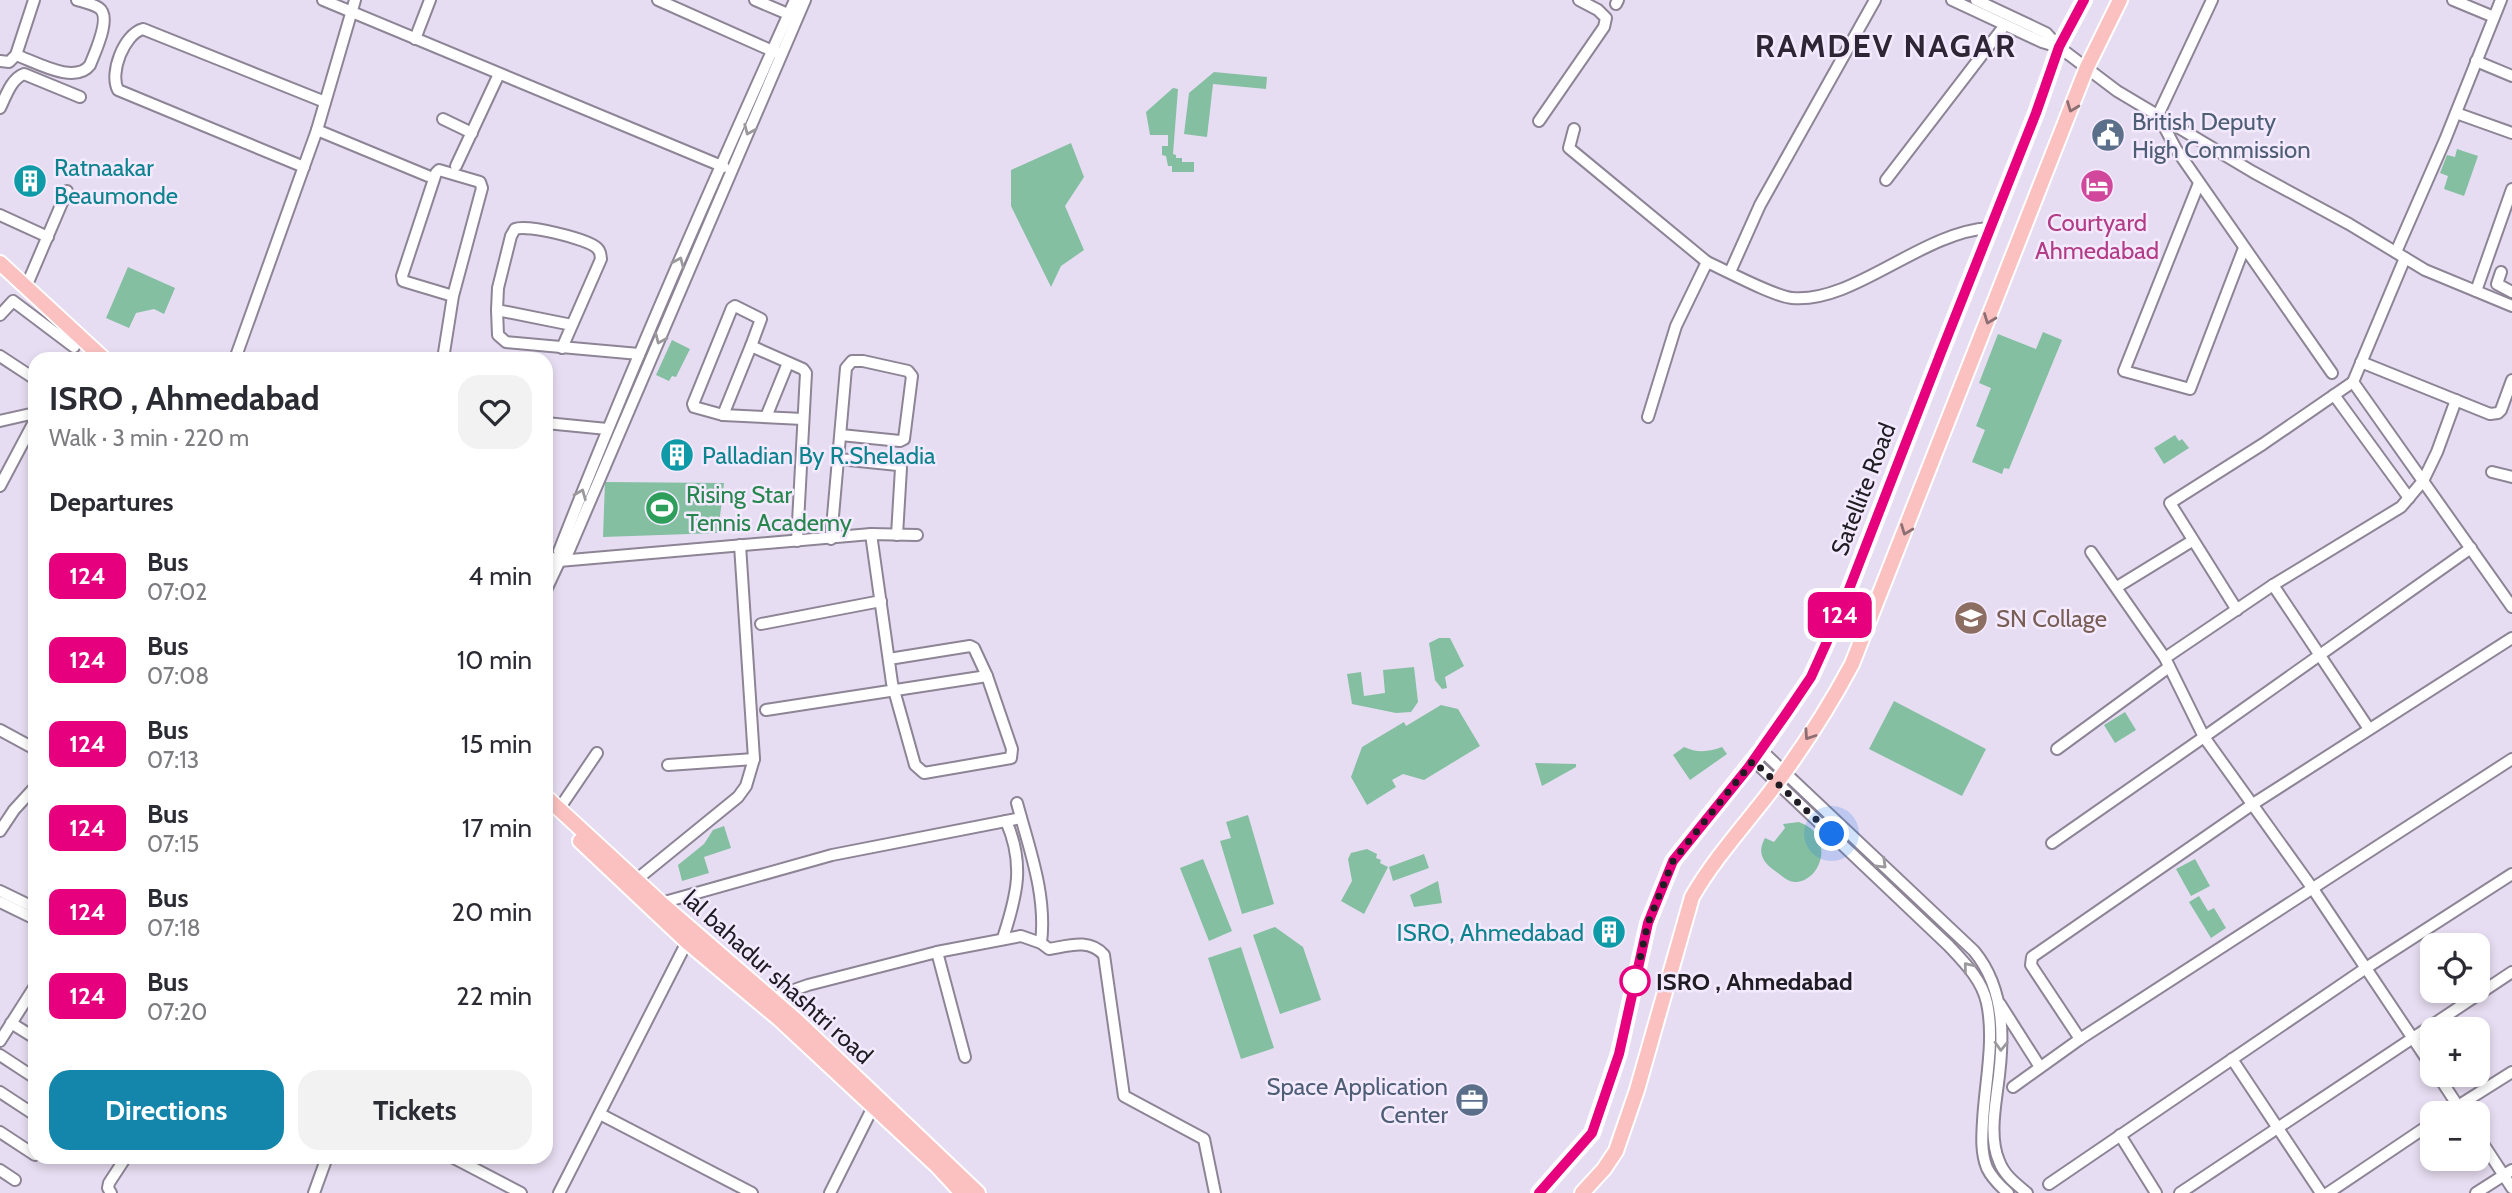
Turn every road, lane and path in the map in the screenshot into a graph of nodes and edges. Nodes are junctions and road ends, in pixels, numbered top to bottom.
1 (34, 0) edge
2 (78, 0) edge
3 (323, 0) edge
4 (355, 0) edge
5 (430, 0) edge
6 (659, 0) edge
7 (755, 0) edge
8 (794, 0) edge
9 (806, 0) edge
10 (1579, 0) edge
11 (1875, 0) edge
12 (1952, 0) edge
13 (1976, 0) edge
14 (2084, 0) edge
15 (2120, 0) edge
16 (2212, 0) edge
17 (2453, 0) edge
18 (2501, 0) edge
19 (351, 12) junction
20 (788, 14) junction
21 (2494, 17) junction
22 (2005, 24) junction
23 (415, 39) junction
24 (2059, 47) junction
25 (776, 53) junction
26 (16, 55) junction
27 (0, 61) edge
28 (2476, 61) junction
29 (2087, 67) junction
30 (499, 74) junction
31 (2512, 76) edge
32 (80, 97) dead end
33 (325, 102) junction
34 (0, 108) edge
35 (2456, 113) junction
36 (2158, 115) junction
37 (443, 119) dead end
38 (1539, 121) dead end
39 (1573, 129) dead end
40 (317, 130) junction
41 (472, 133) junction
42 (2512, 133) edge
43 (456, 166) dead end
44 (720, 166) junction
45 (303, 167) junction
46 (731, 171) junction
47 (428, 176) dead end
48 (1886, 180) dead end
49 (2199, 183) junction
50 (2512, 189) edge
51 (67, 191) dead end
52 (0, 215) edge
53 (1989, 229) junction
54 (48, 237) junction
55 (2244, 248) junction
56 (2400, 255) junction
57 (1707, 262) junction
58 (0, 264) edge
59 (1730, 272) junction
60 (2501, 272) dead end
61 (0, 274) edge
62 (26, 287) junction
63 (2476, 291) junction
64 (2512, 292) edge
65 (453, 296) junction
66 (2512, 306) edge
67 (497, 310) junction
68 (0, 315) edge
69 (572, 325) junction
70 (77, 342) junction
71 (751, 346) junction
72 (562, 348) junction
73 (72, 352) edge
74 (86, 352) edge
75 (93, 352) edge
76 (237, 352) edge
77 (444, 352) edge
78 (639, 354) junction
79 (0, 356) edge
80 (2361, 362) junction
81 (788, 363) junction
82 (2332, 373) dead end
83 (28, 374) edge
84 (2512, 380) edge
85 (2353, 382) junction
86 (2334, 395) junction
87 (2456, 400) junction
88 (28, 415) edge
89 (723, 415) junction
90 (1648, 416) dead end
91 (766, 417) junction
92 (803, 419) junction
93 (0, 421) edge
94 (553, 424) edge
95 (607, 429) junction
96 (28, 434) edge
97 (841, 435) junction
98 (839, 459) junction
99 (2492, 472) dead end
100 (2512, 477) edge
101 (2423, 481) junction
102 (0, 486) edge
103 (2409, 498) junction
104 (871, 534) junction
105 (897, 535) junction
106 (917, 535) dead end
107 (831, 539) junction
108 (797, 541) junction
109 (2192, 541) junction
110 (740, 545) junction
111 (2470, 548) junction
112 (2091, 552) dead end
113 (553, 558) edge
114 (560, 560) junction
115 (553, 575) edge
116 (2273, 585) junction
117 (2117, 587) junction
118 (881, 601) junction
119 (2512, 607) edge
120 (2237, 610) junction
121 (761, 624) dead end
122 (2512, 638) edge
123 (2320, 657) junction
124 (888, 659) junction
125 (2167, 663) junction
126 (987, 676) junction
127 (895, 691) junction
128 (766, 710) dead end
129 (2369, 729) junction
130 (0, 730) edge
131 (2204, 737) junction
132 (28, 745) edge
133 (2057, 749) dead end
134 (597, 753) dead end
135 (1757, 755) junction
136 (754, 759) junction
137 (2512, 759) edge
138 (667, 765) dead end
139 (1781, 776) junction
140 (28, 795) edge
141 (1017, 803) dead end
142 (2253, 804) junction
143 (553, 808) edge
144 (1021, 817) junction
145 (1006, 821) junction
146 (0, 831) edge
147 (2052, 843) dead end
148 (2512, 874) edge
149 (636, 880) junction
150 (2313, 889) junction
151 (0, 891) edge
152 (0, 902) edge
153 (661, 903) junction
154 (28, 905) edge
155 (28, 916) edge
156 (690, 936) junction
157 (1003, 938) junction
158 (1041, 943) junction
159 (937, 951) junction
160 (2366, 968) junction
161 (2512, 972) edge
162 (771, 998) junction
163 (28, 1000) edge
164 (1986, 1002) junction
165 (1999, 1003) junction
166 (11, 1023) junction
167 (28, 1034) edge
168 (2080, 1039) junction
169 (2413, 1039) junction
170 (0, 1041) edge
171 (2420, 1049) edge
172 (0, 1055) edge
173 (965, 1056) dead end
174 (2232, 1059) junction
175 (2040, 1067) junction
176 (2512, 1072) edge
177 (28, 1073) edge
178 (2013, 1087) dead end
179 (0, 1092) edge
180 (2473, 1101) edge
181 (873, 1107) junction
182 (28, 1110) edge
183 (600, 1114) junction
184 (2279, 1128) junction
185 (2420, 1131) edge
186 (0, 1132) edge
187 (2120, 1135) junction
188 (1982, 1141) junction
189 (1994, 1141) junction
190 (28, 1150) edge
191 (2490, 1150) edge
192 (121, 1164) edge
193 (324, 1164) edge
194 (465, 1164) edge
195 (0, 1170) edge
196 (2508, 1172) edge
197 (15, 1180) dead end
198 (2049, 1184) dead end
199 (2512, 1188) edge
200 (111, 1193) edge
201 (314, 1193) edge
202 (521, 1193) edge
203 (559, 1193) edge
204 (752, 1193) edge
205 (830, 1193) edge
206 (962, 1193) edge
207 (978, 1193) edge
208 (1215, 1193) edge
209 (1539, 1193) edge
210 (1582, 1193) edge
211 (2007, 1193) edge
212 (2027, 1193) edge
213 (2156, 1193) edge
214 (2180, 1193) edge
215 (2321, 1193) edge
216 (2328, 1193) edge
217 (2476, 1193) edge

1 - 26 street
2 - 26 street
3 - 19 street
4 - 19 street
5 - 23 street
6 - 25 street
7 - 20 street
8 - 20 street
9 - 25 street
10 - 38 street
11 - 59 street
12 - 22 street
13 - 24 street
14 - 24 main road, Satellite Road
15 - 29 main road
16 - 36 street
17 - 21 street
18 - 21 street
19 - 23 street
19 - 33 street
20 - 25 street
21 - 28 street
22 - 24 street
22 - 48 street
23 - 30 street
24 - 29 street
24 - 53 main road, Satellite Road
25 - 44 street
25 -> 46 street
26 - 27 street
28 - 31 street
28 - 35 street
29 - 36 street
29 -> 139 main road
30 - 41 street
30 - 44 street
32 - 34 street
33 - 40 street
33 - 45 street
35 - 42 street
35 - 56 street
36 - 49 street
36 - 56 street
37 - 41 street
39 - 57 street
40 - 45 street
40 - 47 street
41 - 43 street
44 - 46 street
78 -> 44 street
45 - 76 street
46 -> 114 street
49 - 55 street
49 - 55 street
50 - 63 street
51 - 54 street
52 - 54 street
53 - 59 street
53 - 135 main road, Satellite Road
54 - 62 street
55 - 82 street
56 - 63 street
56 - 80 street
57 - 59 street
57 - 90 street
58 - 62 main road
60 - 64 street
61 - 70 main road
62 - 70 main road
63 - 66 street
65 - 65 street
65 - 77 street
67 - 69 street
67 - 69 street
67 - 72 street
68 - 70 street
69 - 72 street
70 - 73 street
70 - 74 main road
70 - 75 main road
71 - 81 street
71 - 89 street
71 - 89 street
72 - 78 street
78 - 95 street
79 - 83 street
80 - 85 street
80 - 87 street
81 - 91 street
81 - 92 street
84 - 87 street
85 - 86 street
85 - 101 street
86 - 103 street
86 - 109 street
87 - 101 street
88 - 93 street
89 - 91 street
91 - 92 street
92 - 108 street
94 - 95 street
114 -> 95 street
96 - 102 street
97 - 97 street
97 - 98 street
98 - 105 street
98 - 107 street
99 - 100 street
101 - 103 street
101 - 111 street
103 - 116 street
104 - 105 street
104 - 107 street
104 - 118 street
105 - 106 street
107 - 108 street
108 - 110 street
109 - 117 street
109 - 120 street
110 - 114 street
110 - 136 street
111 - 119 street
111 - 123 street
112 - 117 street
113 - 114 street
114 - 115 street
116 - 120 street
116 - 123 street
117 - 125 street
118 - 121 street
118 - 124 street
120 - 125 street
122 - 129 street
123 - 129 street
123 - 131 street
124 - 126 street
124 - 127 street
125 - 131 street
125 - 133 street
126 - 127 street
126 - 127 street
127 - 128 street
129 - 142 street
130 - 132 street
131 - 142 street
131 - 147 street
134 - 143 street
135 - 139 street
135 - 209 main road, Satellite Road
136 - 138 street
136 - 149 street
137 - 150 street
164 -> 139 street
139 -> 165 street
139 - 210 main road
140 - 146 street
141 - 144 street
142 - 150 street
142 - 168 street
143 - 149 main road, lal bahadur shashtri road
143 - 156 main road
144 - 145 street
144 - 158 street
145 - 153 street
145 - 157 street
148 - 160 street
149 - 153 main road, lal bahadur shashtri road
150 - 160 street
150 - 168 street
151 - 154 street
152 - 155 street
153 - 156 main road, lal bahadur shashtri road
156 - 162 main road, lal bahadur shashtri road
156 - 181 main road
156 - 183 street
157 - 158 street
157 - 159 street
158 - 208 street
159 - 162 street
159 - 173 street
160 - 169 street
160 - 174 street
161 - 169 street
162 - 207 main road, lal bahadur shashtri road
163 - 166 street
164 - 165 street
164 - 188 street
165 - 175 street
165 -> 189 street
166 - 167 street
166 - 170 street
168 - 175 street
169 - 171 street
169 - 184 street
172 - 177 street
174 - 184 street
174 - 187 street
175 - 178 street
176 - 180 street
179 - 182 street
181 - 205 street
181 - 206 main road
183 - 203 street
183 - 204 street
184 - 214 street
184 - 215 street
185 - 216 street
186 - 190 street
187 - 198 street
187 - 213 street
188 - 189 street
188 - 211 street
189 - 212 street
191 - 196 street
192 - 200 street
193 - 201 street
194 - 202 street
195 - 197 street
196 - 199 street
196 - 217 street

